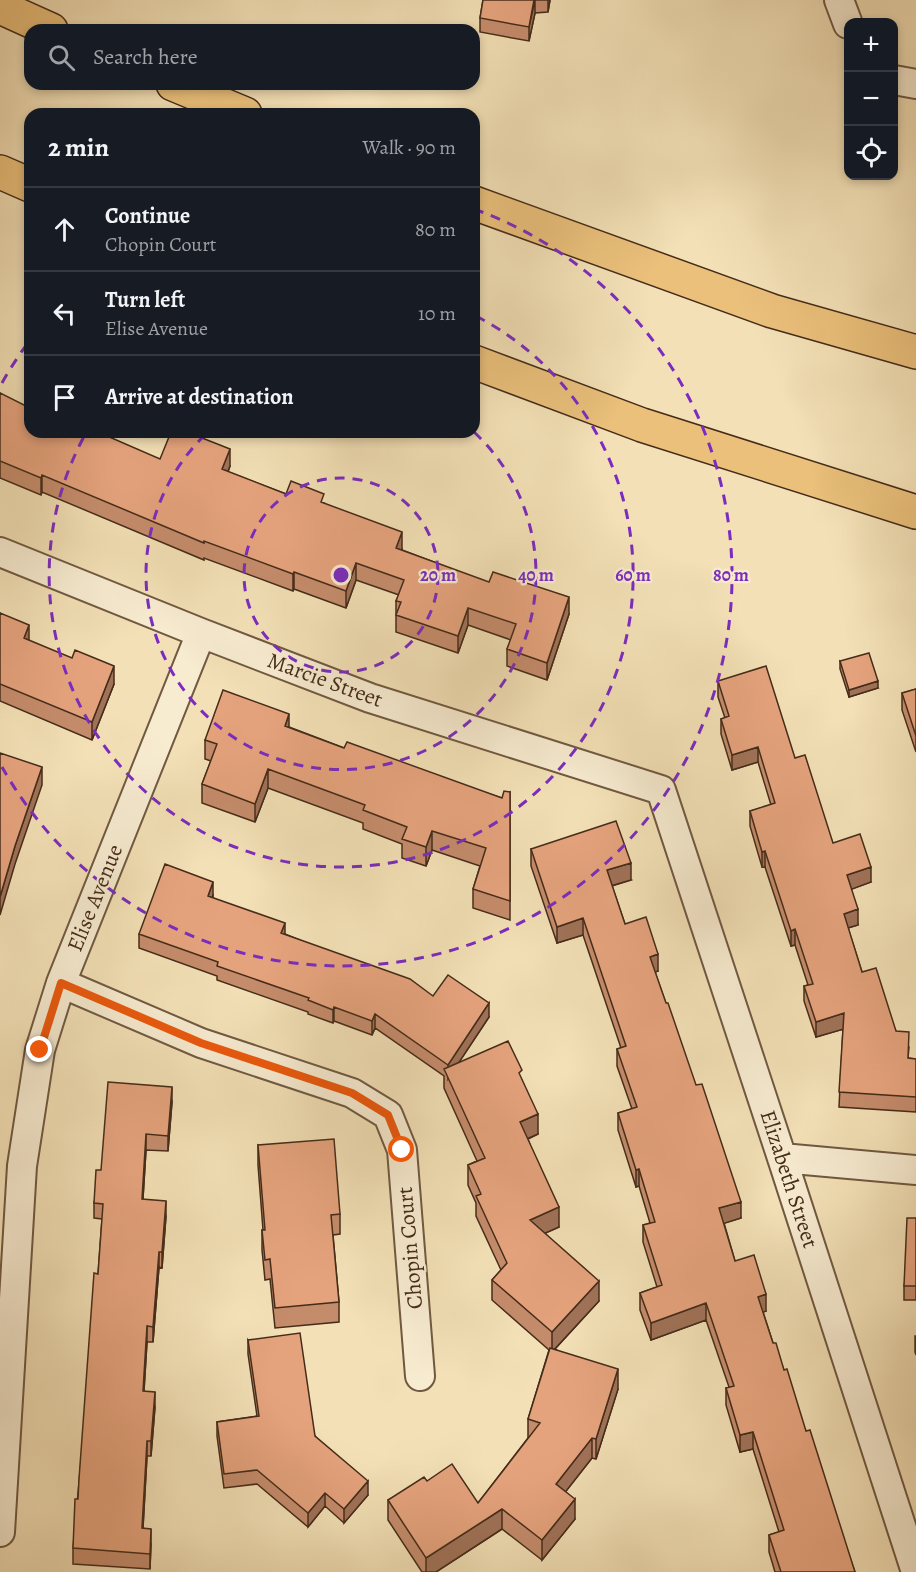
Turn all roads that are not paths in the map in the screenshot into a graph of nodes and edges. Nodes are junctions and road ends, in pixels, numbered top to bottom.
1 (839, 0) edge
2 (0, 7) edge
3 (846, 18) edge
4 (38, 24) edge
5 (898, 81) edge
6 (916, 84) edge
7 (187, 90) edge
8 (231, 108) edge
9 (0, 172) edge
10 (24, 182) edge
11 (480, 205) edge
12 (916, 352) edge
13 (480, 364) edge
14 (916, 512) edge
15 (0, 552) edge
16 (201, 633) junction
17 (657, 788) joint
18 (61, 983) junction
19 (782, 1158) junction
20 (916, 1170) edge
21 (420, 1376) dead end
22 (0, 1532) edge
23 (916, 1572) edge

1 - 3 street
2 - 4 highway
5 - 6 street
7 - 8 highway
9 - 10 highway
11 - 12 highway
13 - 14 highway
15 - 16 street, Marcie Street
16 - 17 street, Marcie Street
16 - 18 street, Elise Avenue
17 - 19 street, Elizabeth Street
18 - 21 street, Chopin Court
18 - 22 street, Elise Avenue
19 - 20 street
19 - 23 street, Elizabeth Street

